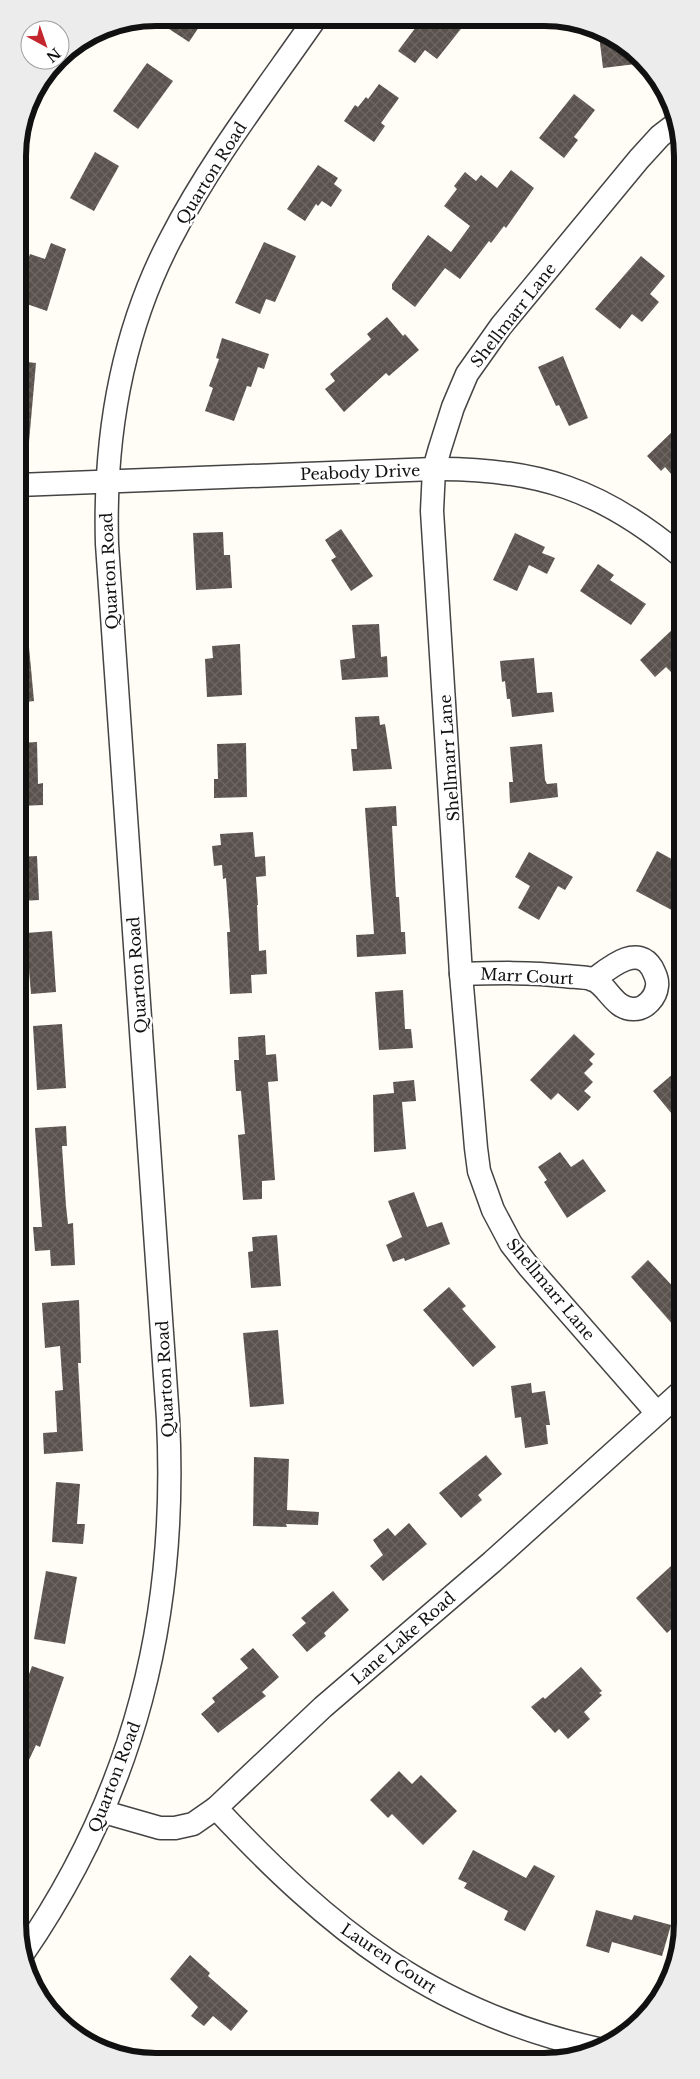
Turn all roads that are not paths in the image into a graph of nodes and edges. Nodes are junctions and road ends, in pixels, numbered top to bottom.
1 (308, 27) edge
2 (670, 128) edge
3 (434, 468) junction
4 (107, 480) junction
5 (27, 485) edge
6 (674, 550) edge
7 (461, 974) junction
8 (593, 980) dead end
9 (673, 1399) edge
10 (657, 1413) junction
11 (216, 1808) junction
12 (104, 1812) junction
13 (28, 1944) edge
14 (585, 2046) edge

1 - 4 street, Quarton Road
2 - 3 street, Shellmarr Lane
3 - 4 street, Peabody Drive
3 - 6 street, Peabody Drive
3 - 7 street, Shellmarr Lane
4 - 5 street, Peabody Drive
4 - 12 street, Quarton Road
7 - 8 street, Marr Court
7 - 10 street, Shellmarr Lane
9 - 10 street, Lane Lake Road
10 - 11 street, Lane Lake Road
11 - 12 street, Lane Lake Road
11 - 14 street, Lauren Court
12 - 13 street, Quarton Road

